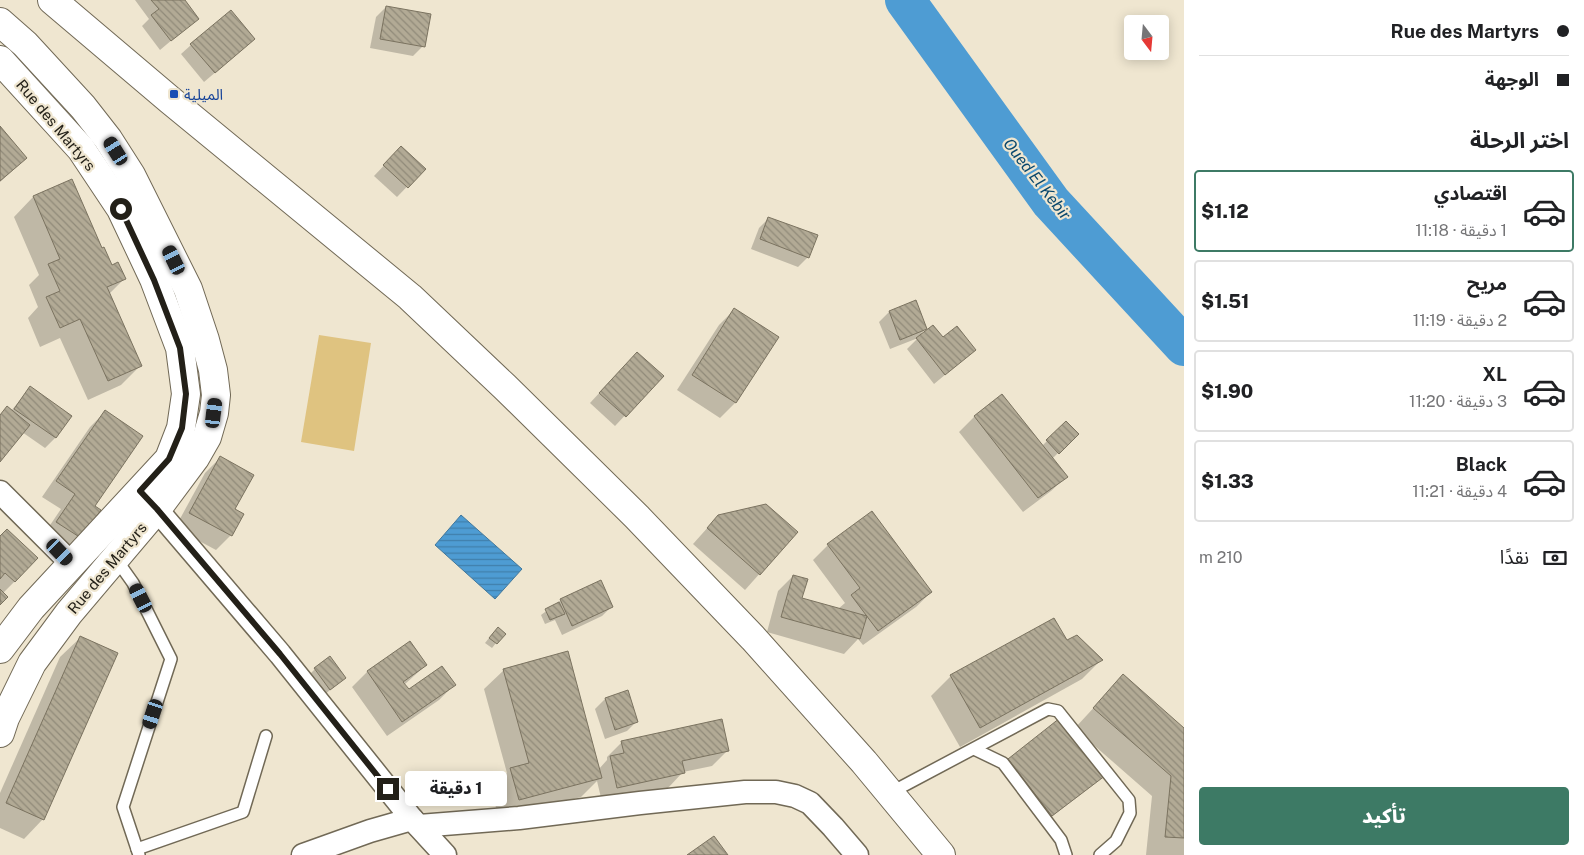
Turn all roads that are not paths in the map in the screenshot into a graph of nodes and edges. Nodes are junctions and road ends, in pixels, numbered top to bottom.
1 (52, 0) edge
2 (0, 22) edge
3 (0, 60) edge
4 (0, 492) edge
5 (149, 500) junction
6 (116, 559) junction
7 (72, 565) junction
8 (0, 649) edge
9 (0, 733) edge
10 (266, 736) dead end
11 (974, 749) junction
12 (889, 793) junction
13 (416, 822) junction
14 (138, 852) edge
15 (303, 855) edge
16 (445, 855) edge
17 (857, 855) edge
18 (941, 855) edge
19 (1066, 855) edge
20 (1100, 855) edge

1 - 12 main road
2 - 5 main road, Rue des Martyrs
3 - 5 main road, Rue des Martyrs
4 - 7 street
5 - 6 main road, Rue des Martyrs
5 - 7 main road, Rue des Martyrs
5 - 13 street
6 - 9 main road, Rue des Martyrs
6 - 14 lane
7 - 8 main road, Rue des Martyrs
10 - 14 lane
11 - 12 lane
11 - 19 lane
11 - 20 lane
12 - 18 main road
13 - 15 street
13 - 16 street
13 - 17 street

